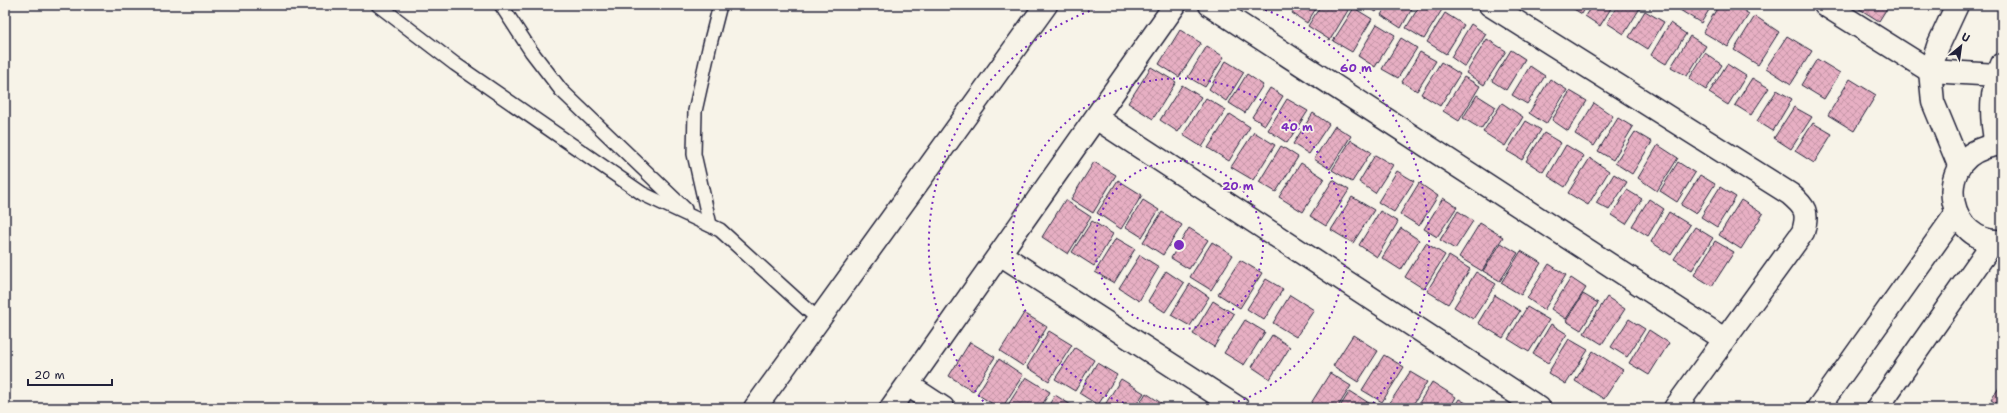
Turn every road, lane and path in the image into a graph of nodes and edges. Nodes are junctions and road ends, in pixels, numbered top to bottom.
1 (378, 5) edge
2 (501, 5) edge
3 (720, 5) edge
4 (1046, 5) edge
5 (1175, 5) edge
6 (1210, 5) edge
7 (1490, 5) edge
8 (1825, 5) edge
9 (1957, 5) edge
10 (2000, 69) edge
11 (1930, 71) junction
12 (1096, 118) junction
13 (1999, 145) edge
14 (1959, 165) junction
15 (1956, 214) junction
16 (692, 216) junction
17 (710, 225) junction
18 (1998, 241) edge
19 (1000, 254) junction
20 (819, 320) junction
21 (1724, 339) junction
22 (908, 384) junction
23 (755, 408) edge
24 (891, 408) edge
25 (943, 408) edge
26 (1238, 408) edge
27 (1539, 408) edge
28 (1675, 408) edge
29 (1818, 408) edge
30 (1877, 408) edge

1 - 16 lane
2 - 16 lane
3 - 17 lane
4 - 20 street
5 - 12 street
6 - 21 street
7 - 21 street
8 - 11 street
9 - 11 street
10 - 11 street
10 - 13 street
11 - 14 street
12 - 19 street
12 - 27 street
13 - 14 street
14 - 15 street
15 - 18 street
15 - 29 street
16 - 17 lane
17 - 20 lane
18 - 30 street
19 - 22 street
19 - 26 street
20 - 23 street
21 - 28 street
22 - 24 street
22 - 25 street

